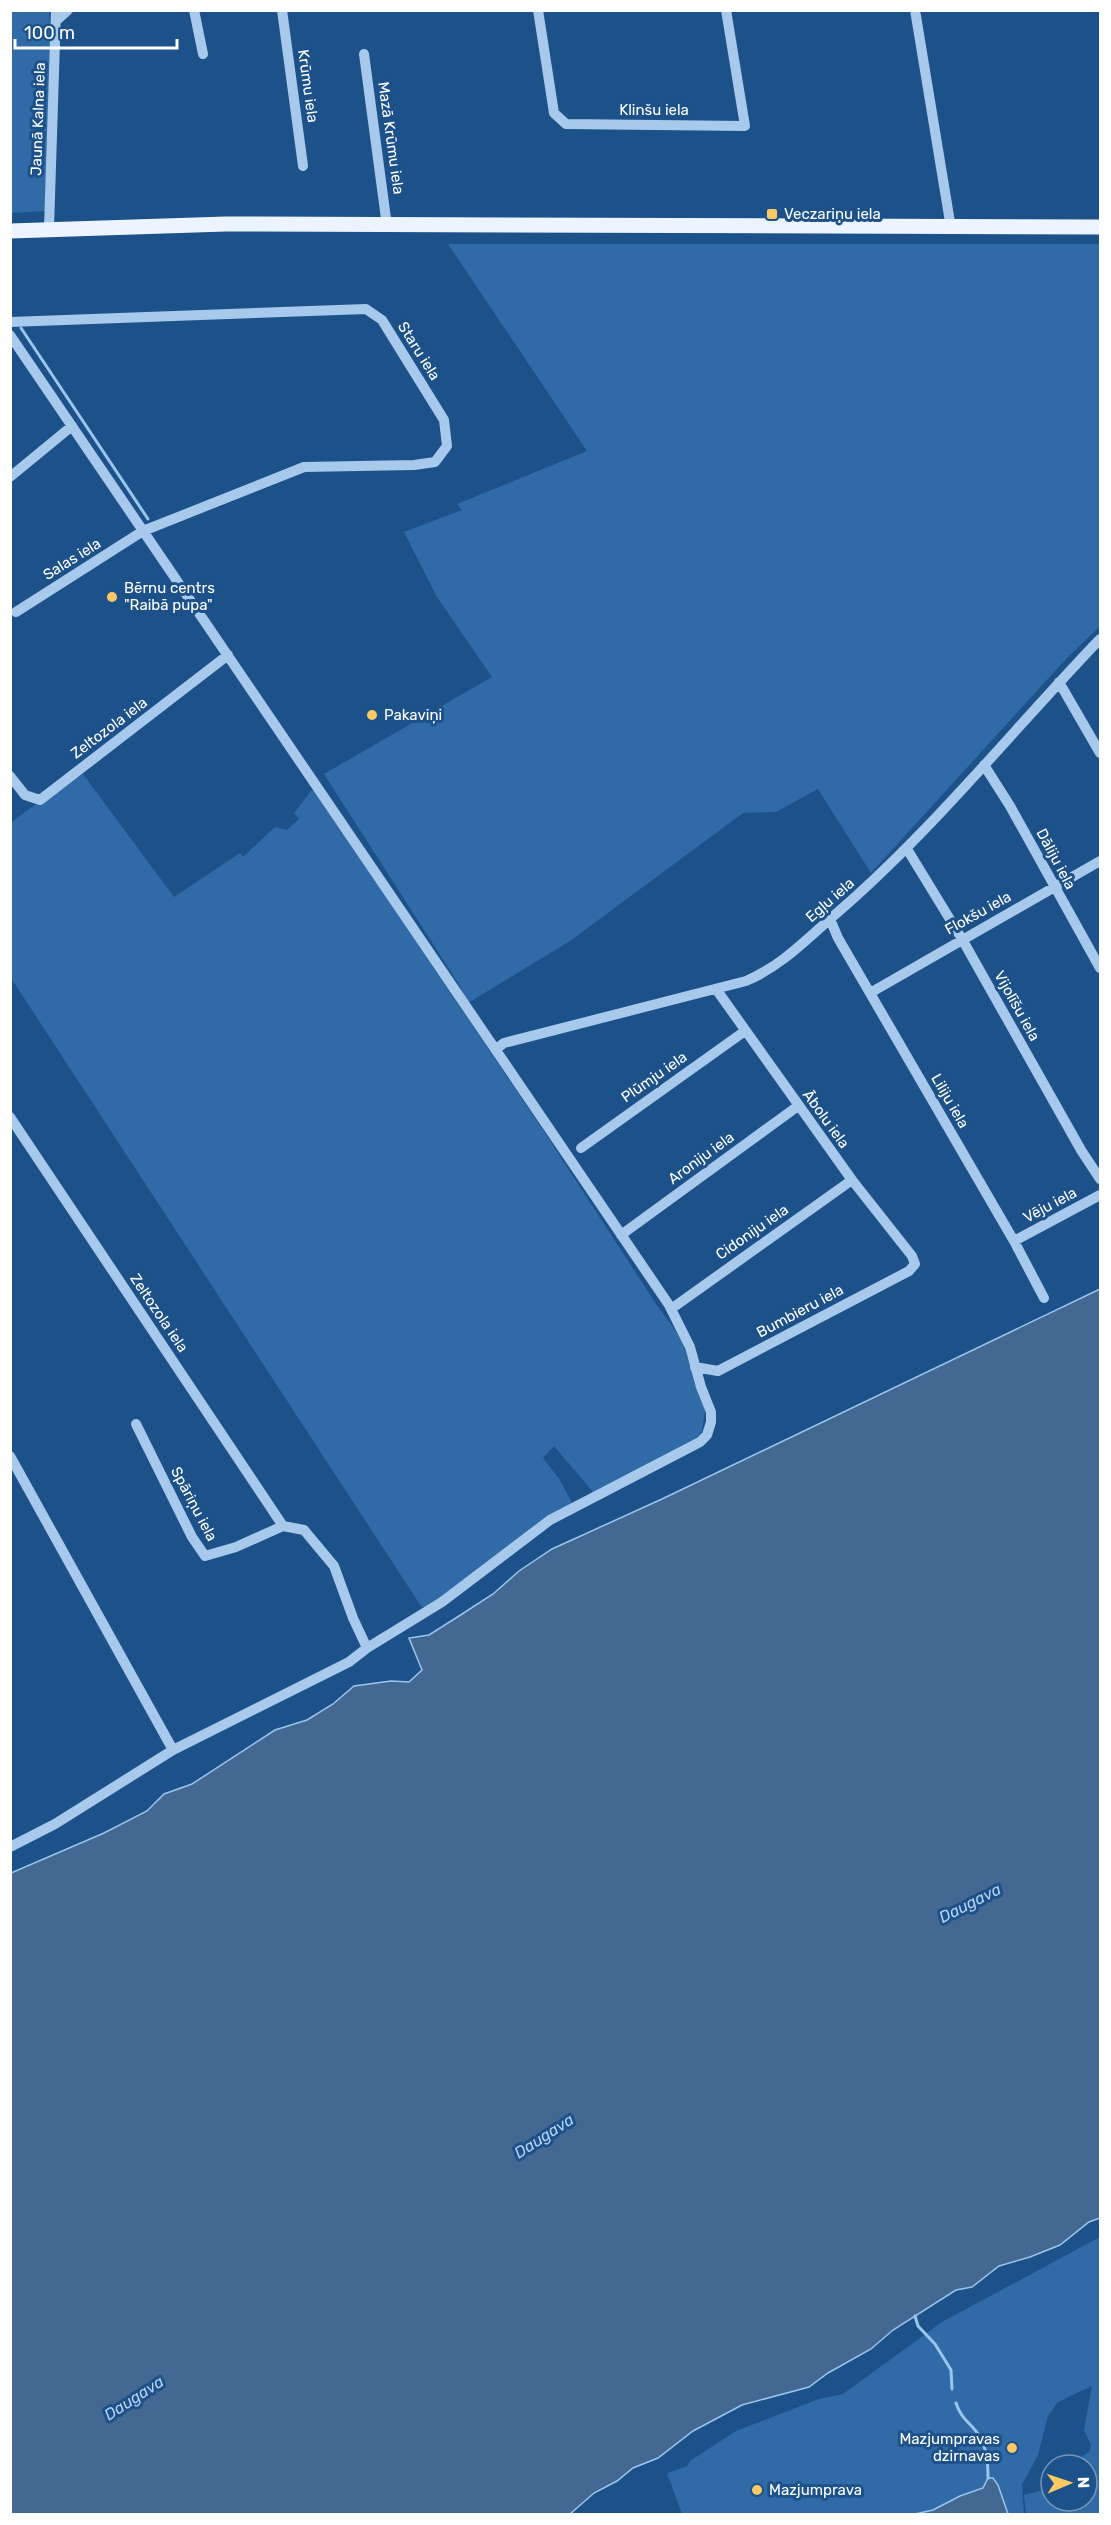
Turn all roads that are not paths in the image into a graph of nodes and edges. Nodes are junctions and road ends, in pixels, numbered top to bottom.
1 (69, 10) edge
2 (194, 10) edge
3 (282, 10) edge
4 (538, 10) edge
5 (726, 10) edge
6 (915, 10) edge
7 (57, 15) edge
8 (203, 54) dead end
9 (364, 54) dead end
10 (303, 166) dead end
11 (387, 226) junction
12 (1101, 227) edge
13 (49, 228) junction
14 (951, 228) junction
15 (10, 231) edge
16 (10, 322) edge
17 (10, 335) edge
18 (72, 426) junction
19 (10, 477) edge
20 (143, 531) junction
21 (16, 612) dead end
22 (1101, 639) edge
23 (228, 656) junction
24 (1059, 682) junction
25 (1101, 753) edge
26 (984, 765) junction
27 (10, 776) edge
28 (907, 849) junction
29 (1101, 861) edge
30 (1054, 887) junction
31 (830, 919) junction
32 (962, 939) junction
33 (1101, 968) edge
34 (716, 989) junction
35 (870, 993) junction
36 (745, 1031) junction
37 (496, 1048) junction
38 (798, 1106) junction
39 (10, 1117) edge
40 (581, 1148) dead end
41 (1101, 1179) edge
42 (852, 1180) junction
43 (1101, 1195) edge
44 (621, 1235) junction
45 (1014, 1241) junction
46 (915, 1264) joint
47 (1044, 1298) dead end
48 (671, 1308) junction
49 (695, 1367) junction
50 (136, 1424) dead end
51 (10, 1456) edge
52 (283, 1526) junction
53 (367, 1648) junction
54 (173, 1750) junction
55 (10, 1847) edge

1 - 7 street
2 - 8 street
3 - 10 street, Krūmu iela
4 - 5 street, Klinšu iela
6 - 14 street
7 - 13 street, Jaunā Kalna iela
9 - 11 street, Mazā Krūmu iela
11 - 13 main road
11 - 14 main road
12 - 14 main road
13 - 15 main road
16 - 20 street, Staru iela
17 - 18 street
18 - 19 street
18 - 20 street
20 - 21 street, Salas iela
20 - 23 street
22 - 24 street, Egļu iela
23 - 27 street, Zeltozola iela
23 - 37 street
24 - 25 street
24 - 26 street, Egļu iela
26 - 28 street, Egļu iela
26 - 30 street, Dāliju iela
28 - 31 street, Egļu iela
28 - 32 street, Vijolīšu iela
29 - 30 street, Flokšu iela
30 - 32 street, Flokšu iela
30 - 33 street, Dāliju iela
31 - 34 street, Egļu iela
31 - 35 street, Liliju iela
32 - 35 street, Flokšu iela
32 - 41 street, Vijolīšu iela
34 - 36 street, Ābolu iela
34 - 37 street, Egļu iela
35 - 45 street, Liliju iela
36 - 38 street, Ābolu iela
36 - 40 street, Plūmju iela
37 - 44 street
38 - 42 street, Ābolu iela
38 - 44 street, Aroniju iela
39 - 52 street, Zeltozola iela
42 - 46 street, Ābolu iela
42 - 48 street, Cidoniju iela
43 - 45 street, Vēju iela
44 - 48 street
45 - 47 street, Liliju iela
46 - 49 street, Bumbieru iela
48 - 49 street
49 - 53 street
50 - 52 street, Spāriņu iela
51 - 54 street
52 - 53 street
53 - 54 street
54 - 55 street

